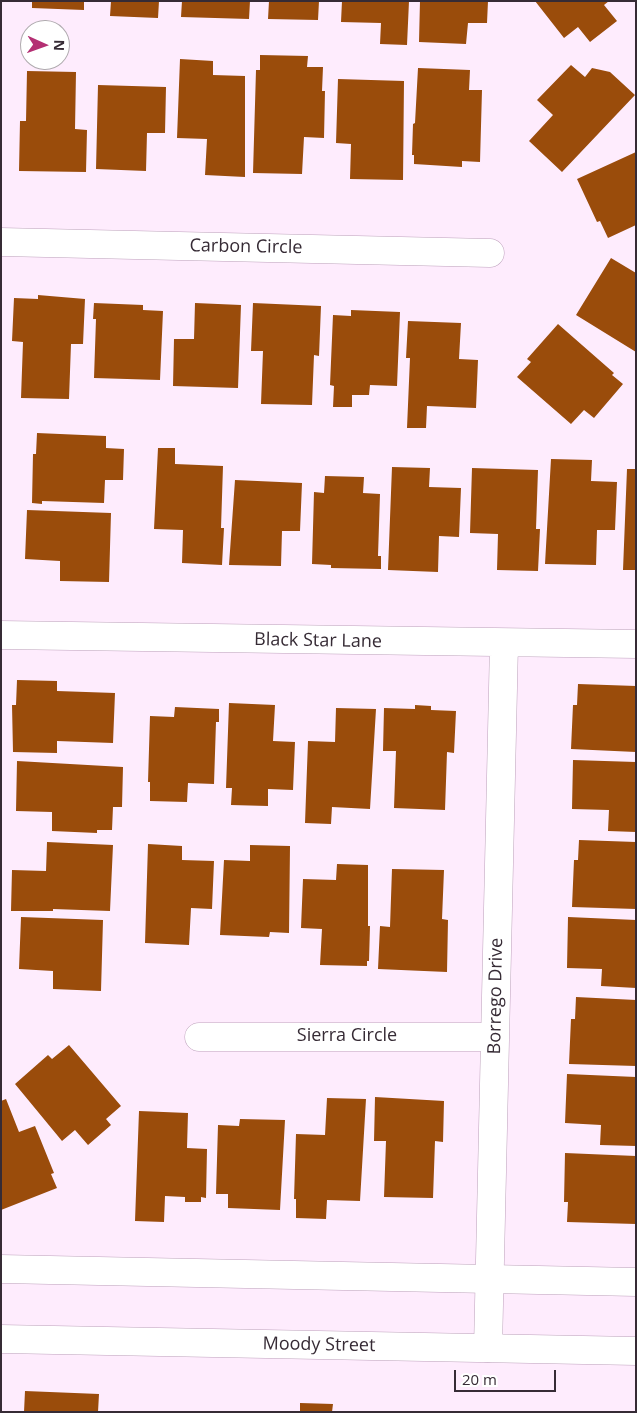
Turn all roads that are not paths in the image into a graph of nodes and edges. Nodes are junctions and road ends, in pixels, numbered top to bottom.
1 (1, 242) edge
2 (490, 253) dead end
3 (1, 635) edge
4 (504, 644) junction
5 (636, 644) edge
6 (199, 1037) dead end
7 (495, 1037) junction
8 (1, 1269) edge
9 (491, 1279) junction
10 (636, 1282) edge
11 (1, 1339) edge
12 (488, 1348) junction
13 (636, 1352) edge

1 - 2 street, Carbon Circle
3 - 4 street, Black Star Lane
4 - 5 street, Black Star Lane
4 - 7 street, Borrego Drive
6 - 7 street, Sierra Circle
7 - 9 street, Borrego Drive
8 - 9 street
9 - 10 street
9 - 12 street, Borrego Drive
11 - 12 street, Moody Street
12 - 13 street, Moody Street

